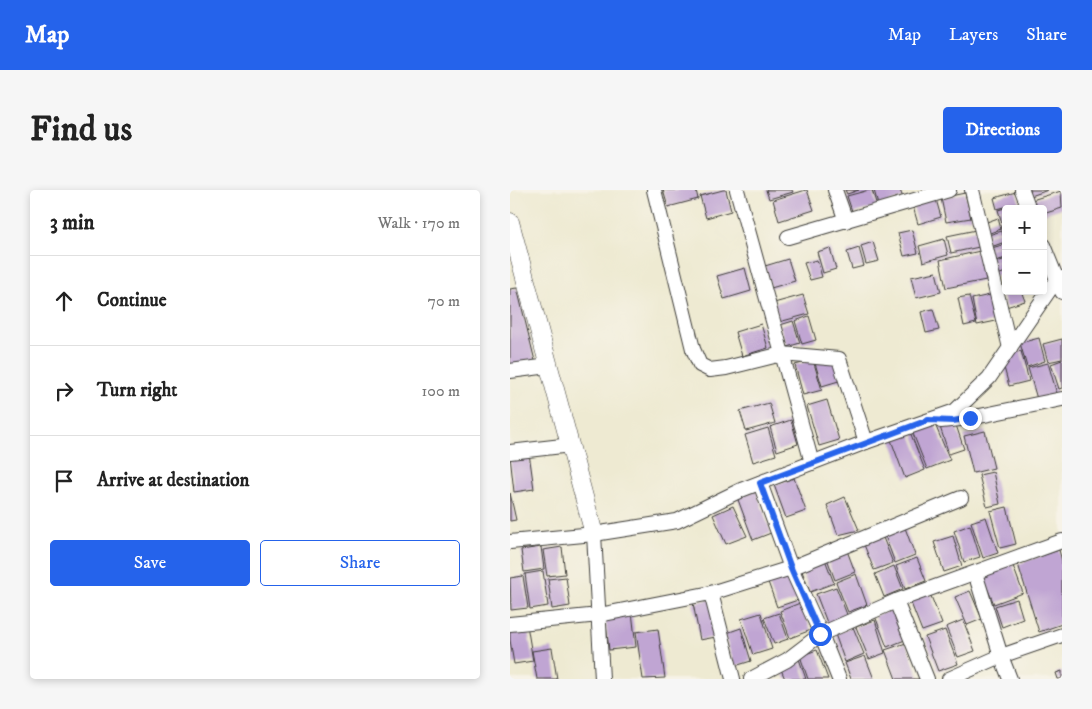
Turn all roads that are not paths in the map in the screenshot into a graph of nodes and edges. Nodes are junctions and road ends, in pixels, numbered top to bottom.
1 (654, 190) edge
2 (737, 190) edge
3 (835, 190) edge
4 (949, 190) edge
5 (972, 190) edge
6 (1022, 190) edge
7 (904, 197) edge
8 (1028, 205) edge
9 (510, 222) edge
10 (846, 222) junction
11 (788, 237) dead end
12 (1045, 250) edge
13 (1060, 283) edge
14 (1010, 348) junction
15 (782, 354) junction
16 (549, 366) junction
17 (510, 371) edge
18 (1062, 399) edge
19 (928, 420) junction
20 (866, 442) junction
21 (570, 445) junction
22 (510, 452) edge
23 (812, 463) junction
24 (760, 483) junction
25 (961, 498) dead end
26 (594, 534) junction
27 (1062, 541) edge
28 (510, 542) edge
29 (791, 568) junction
30 (975, 573) junction
31 (711, 593) junction
32 (896, 600) junction
33 (599, 615) junction
34 (510, 624) edge
35 (820, 634) junction
36 (1062, 635) edge
37 (1001, 656) junction
38 (602, 679) edge
39 (733, 679) edge
40 (752, 679) edge
41 (839, 679) edge
42 (927, 679) edge
43 (949, 679) edge
44 (1010, 679) edge

1 - 15 street
2 - 15 street
3 - 10 street
4 - 7 street
5 - 14 street
6 - 8 street
7 - 10 street
9 - 16 street
10 - 11 street
12 - 13 street
13 - 14 street
14 - 19 street
15 - 20 street
15 - 23 street
16 - 17 street
16 - 21 street
18 - 19 street
19 - 20 street
20 - 23 street
21 - 22 street
21 - 26 street
23 - 24 street
24 - 26 street
24 - 29 street
25 - 29 street
26 - 28 street
26 - 33 street
27 - 30 street
29 - 31 street
29 - 35 street
30 - 32 street
30 - 37 street
31 - 33 street
31 - 39 street
32 - 35 street
32 - 42 street
33 - 34 street
33 - 38 street
35 - 40 street
35 - 41 street
36 - 37 street
37 - 43 street
37 - 44 street

